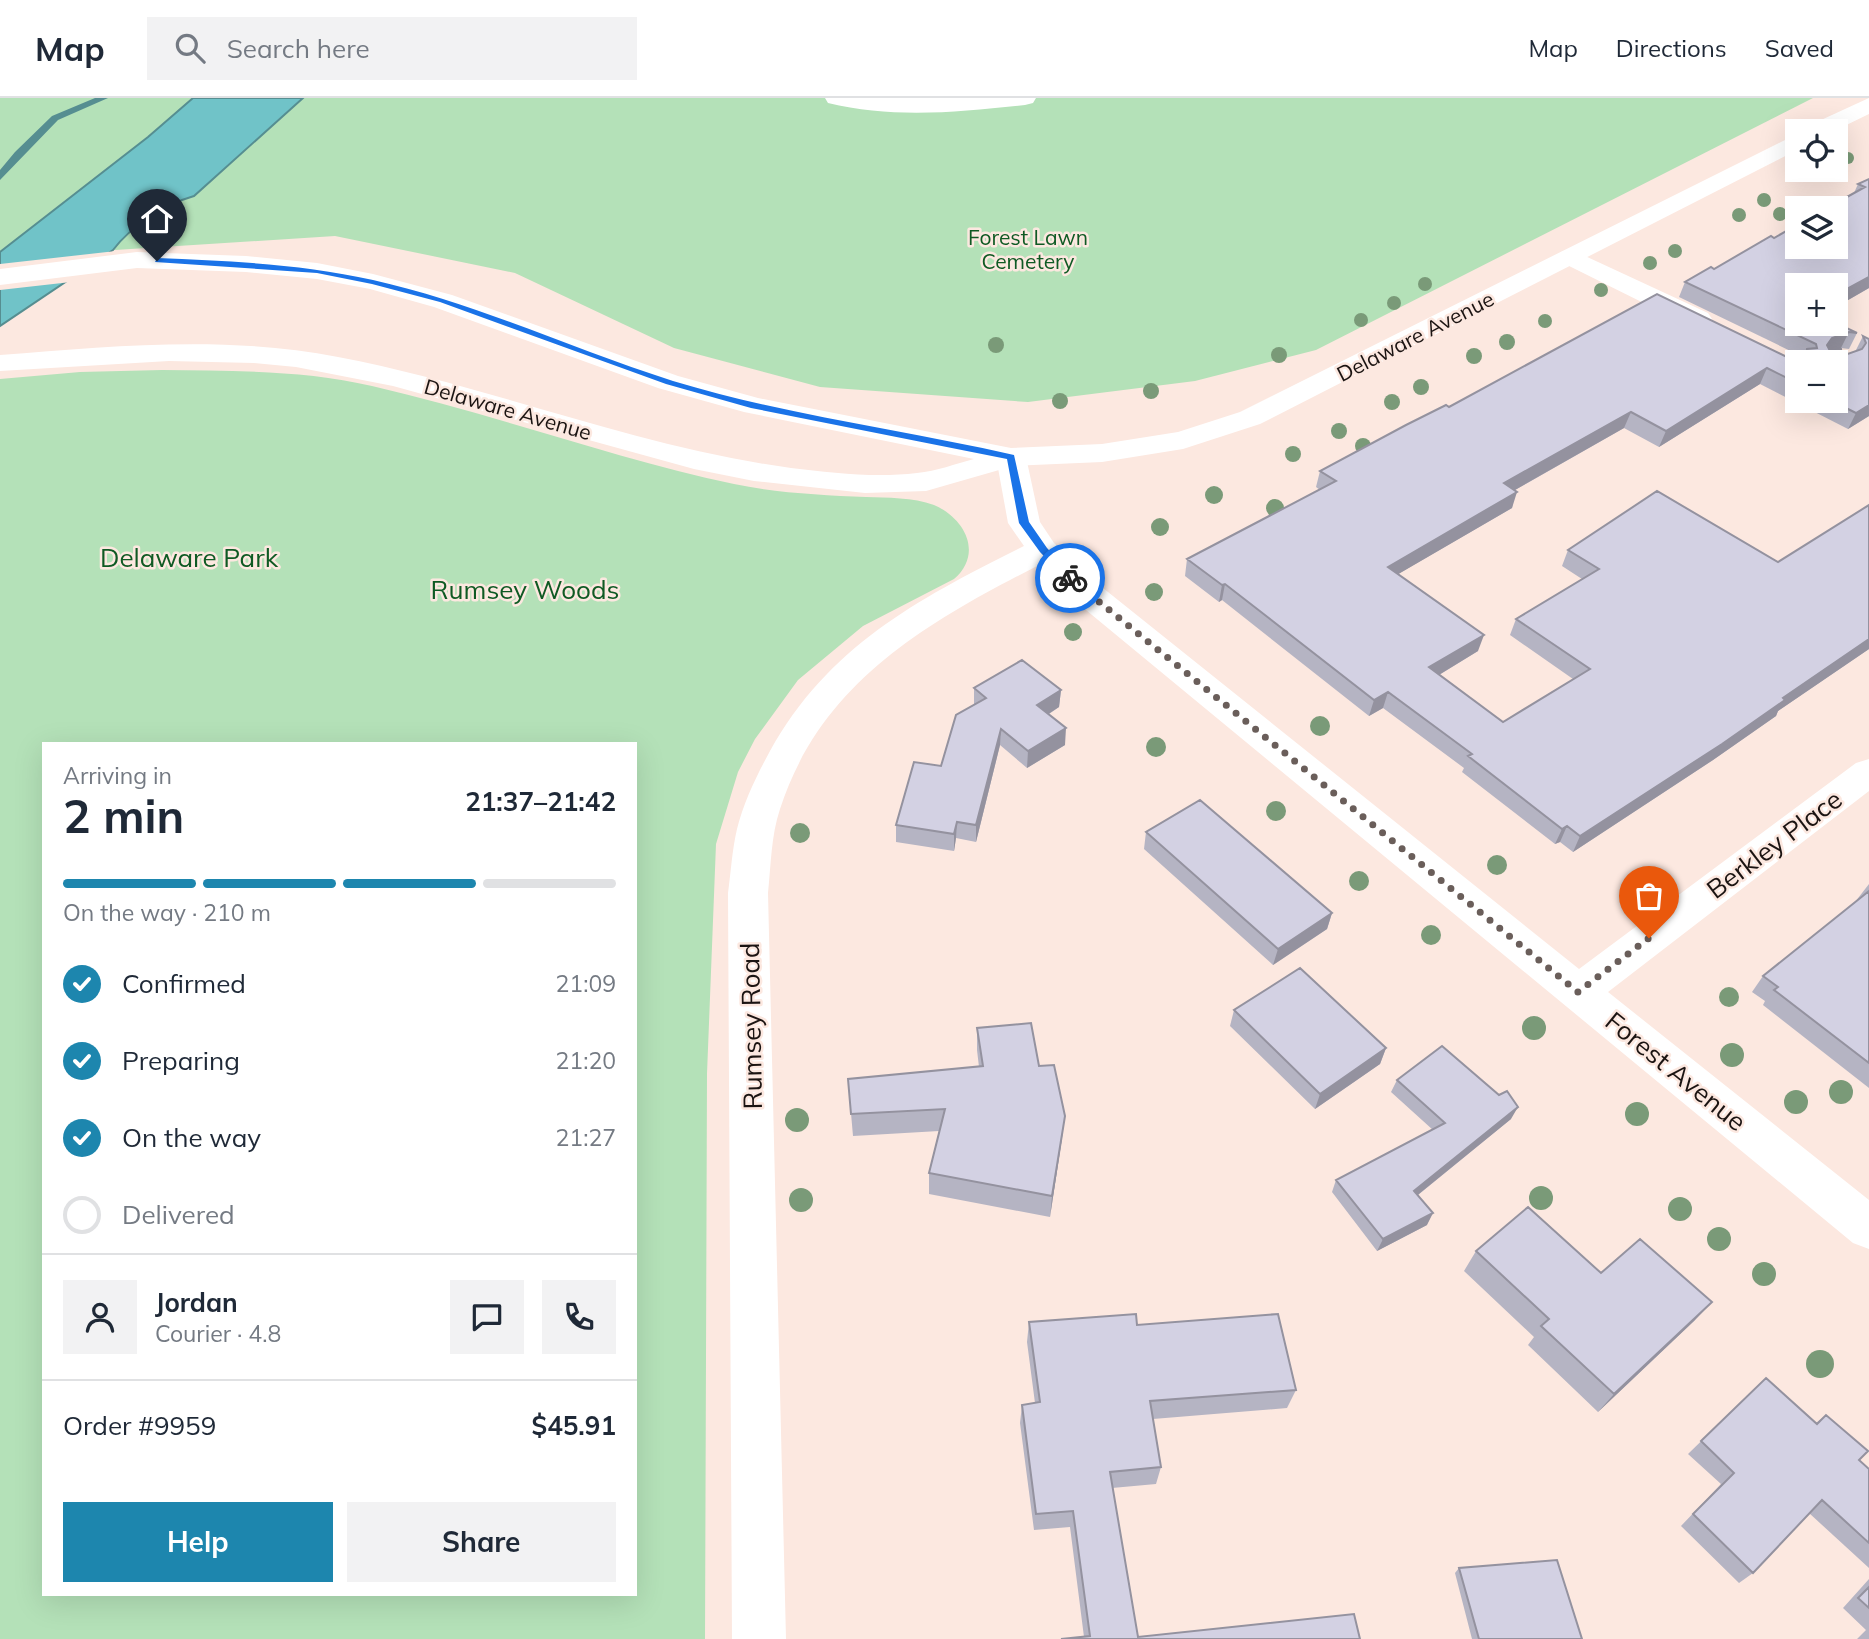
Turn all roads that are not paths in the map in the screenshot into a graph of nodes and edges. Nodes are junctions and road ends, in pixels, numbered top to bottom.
1 (836, 98) edge
2 (1025, 98) edge
3 (1868, 106) edge
4 (1841, 119) edge
5 (1785, 147) edge
6 (1570, 257) junction
7 (0, 277) edge
8 (1723, 332) edge
9 (0, 362) edge
10 (1011, 457) junction
11 (1043, 550) junction
12 (1869, 772) edge
13 (1578, 992) junction
14 (1869, 1228) edge
15 (759, 1639) edge

1 - 2 main road
3 - 4 main road
5 - 6 main road, Delaware Avenue
6 - 8 main road
6 - 10 main road, Delaware Avenue
7 - 10 main road, Delaware Avenue
9 - 10 main road, Delaware Avenue
10 - 11 main road, Forest Avenue
11 - 13 main road, Forest Avenue
11 - 15 main road, Rumsey Road
12 - 13 main road, Berkley Place
13 - 14 main road, Forest Avenue

